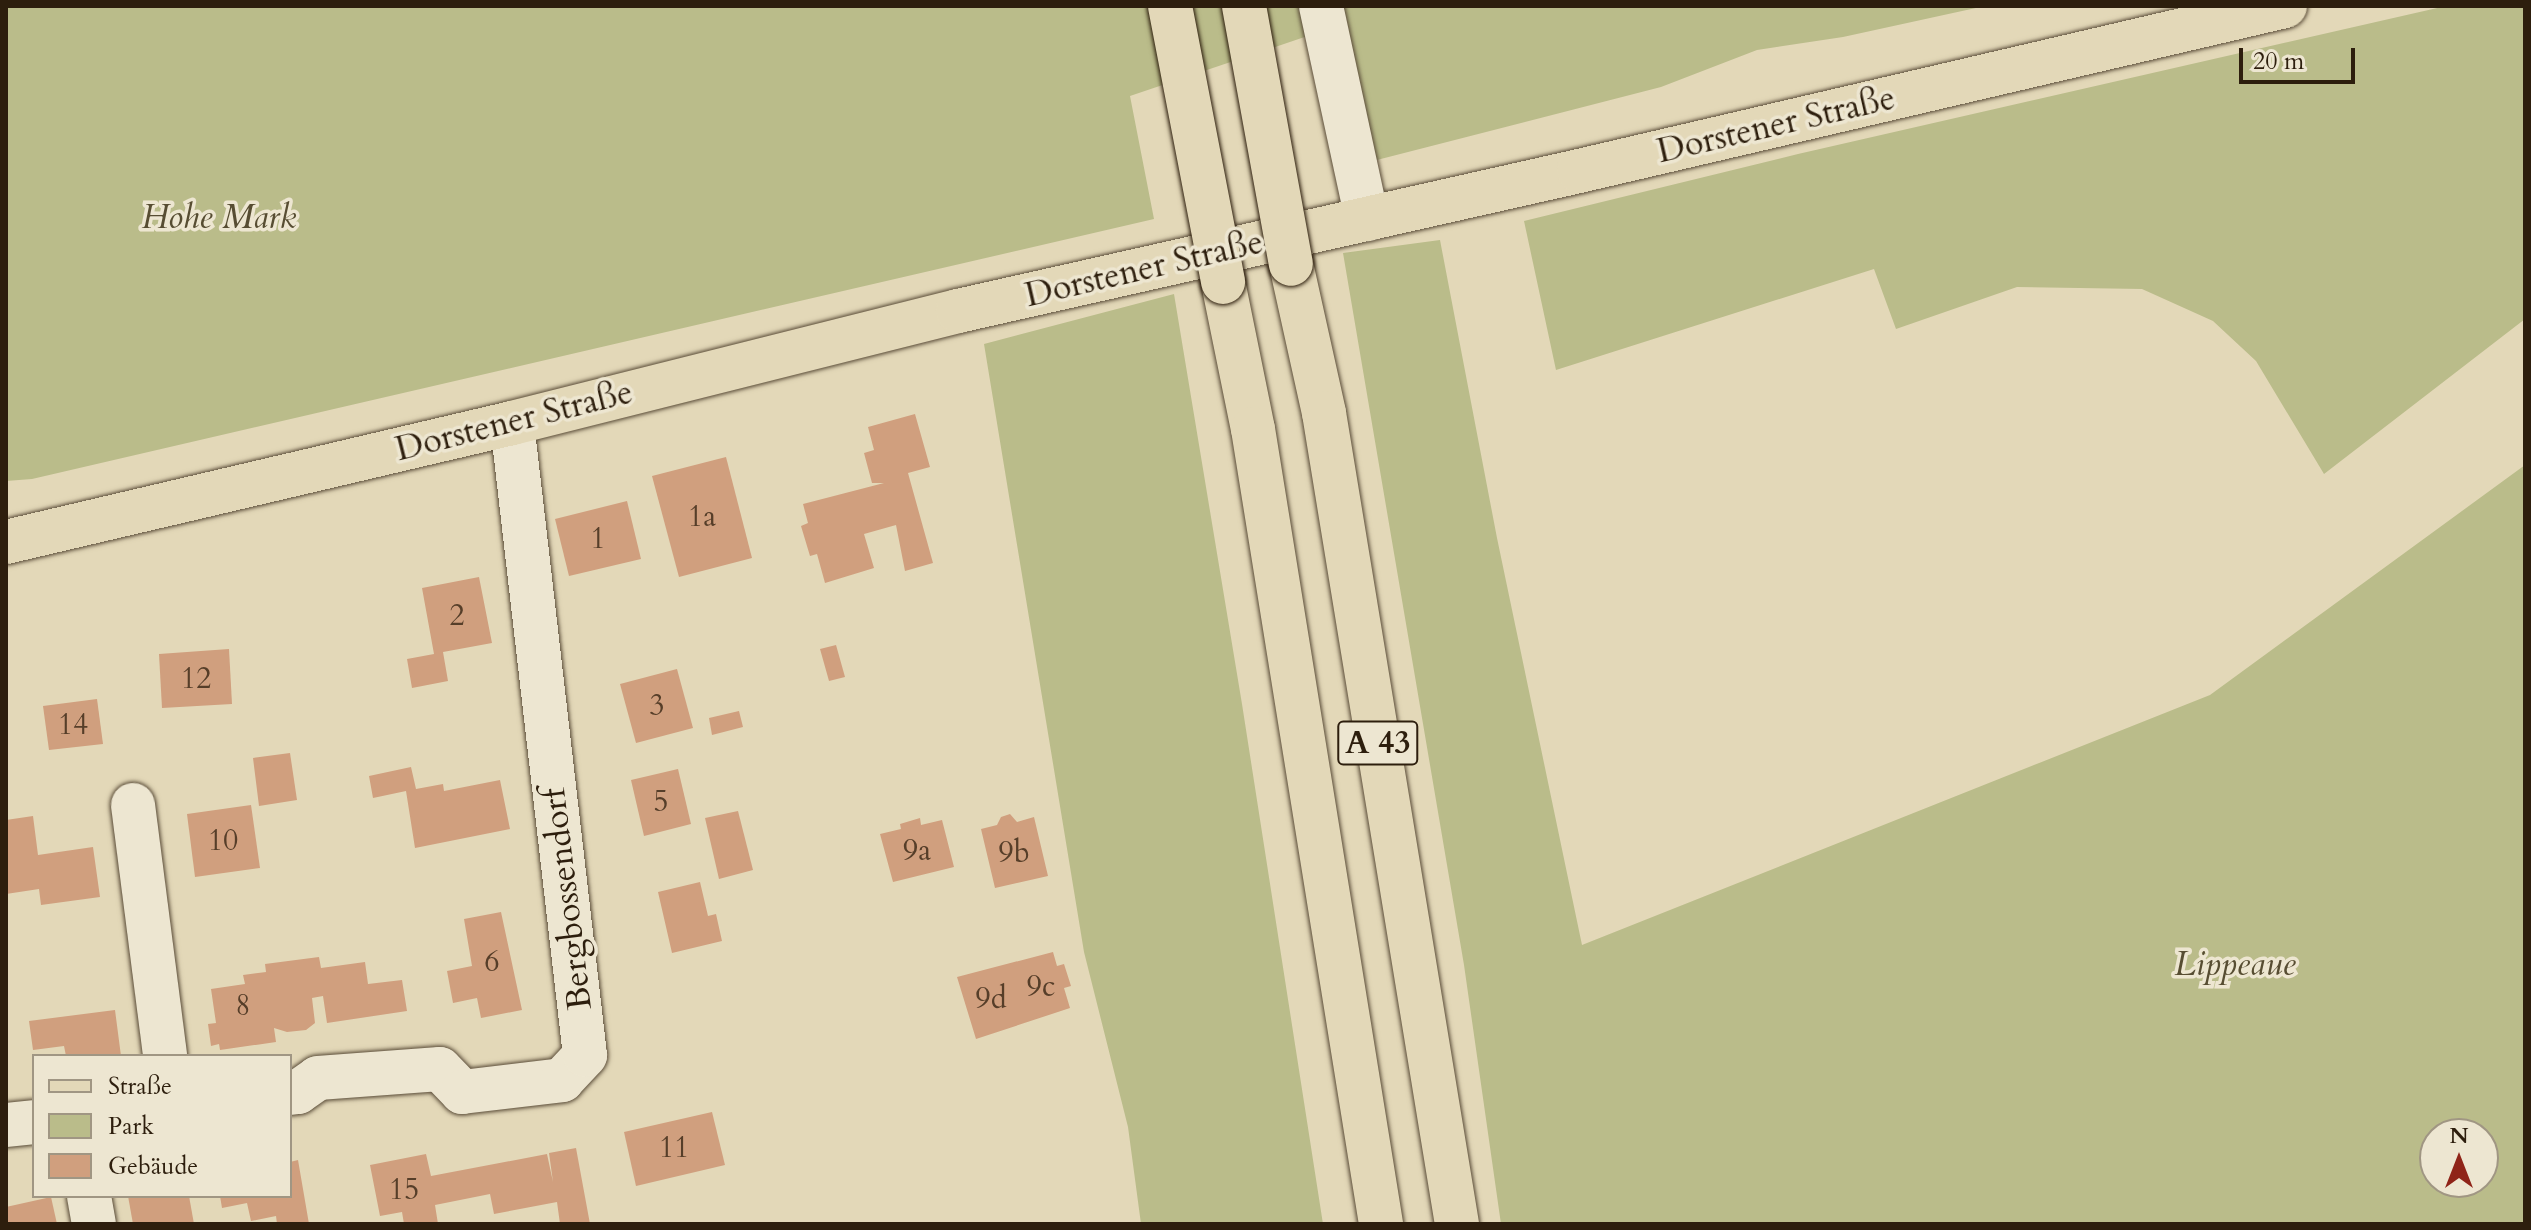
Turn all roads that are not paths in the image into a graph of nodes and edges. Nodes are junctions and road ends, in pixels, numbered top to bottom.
1 (1170, 6) edge
2 (1244, 6) edge
3 (1321, 6) edge
4 (2285, 6) edge
5 (1367, 219) junction
6 (512, 423) junction
7 (6, 542) edge
8 (133, 805) dead end
9 (165, 1054) edge
10 (292, 1093) edge
11 (32, 1122) edge
12 (6, 1125) edge
13 (89, 1198) edge
14 (94, 1224) edge
15 (1381, 1224) edge
16 (1457, 1224) edge

1 - 15 main road, A 43, bridge
2 - 16 main road, A 43, bridge
3 - 5 street
4 - 5 main road, Dorstener Straße
5 - 6 main road, Dorstener Straße
6 - 7 main road, Dorstener Straße
6 - 10 street, Bergbossendorf
8 - 9 street
11 - 12 street
13 - 14 street

